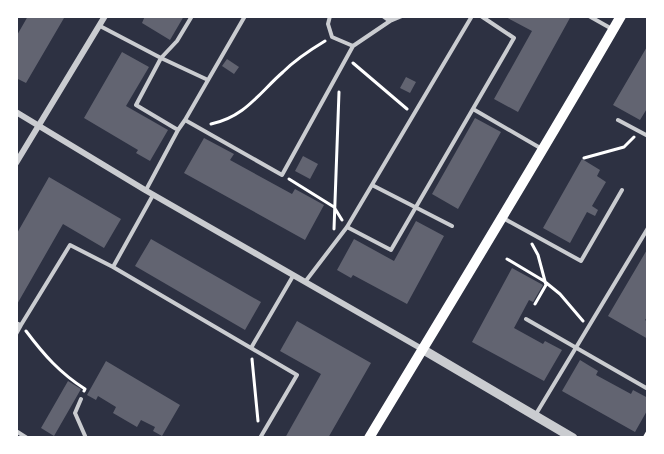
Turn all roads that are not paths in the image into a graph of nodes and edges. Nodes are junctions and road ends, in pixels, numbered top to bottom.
1 (105, 16) edge
2 (192, 16) edge
3 (245, 16) edge
4 (330, 16) edge
5 (383, 16) edge
6 (402, 16) edge
7 (472, 16) edge
8 (481, 16) edge
9 (589, 16) edge
10 (621, 16) edge
11 (391, 19) edge
12 (100, 26) junction
13 (613, 30) junction
14 (353, 46) junction
15 (161, 58) junction
16 (208, 80) junction
17 (473, 109) junction
18 (16, 112) edge
19 (185, 120) junction
20 (618, 120) dead end
21 (39, 127) junction
22 (178, 130) junction
23 (648, 136) edge
24 (543, 149) junction
25 (16, 163) edge
26 (372, 184) junction
27 (145, 190) junction
28 (622, 190) dead end
29 (153, 195) junction
30 (416, 207) junction
31 (503, 217) junction
32 (452, 226) dead end
33 (347, 227) junction
34 (648, 228) edge
35 (113, 267) junction
36 (293, 276) junction
37 (305, 283) junction
38 (526, 319) dead end
39 (19, 324) edge
40 (16, 334) edge
41 (252, 348) junction
42 (576, 348) junction
43 (422, 349) junction
44 (648, 389) edge
45 (81, 399) road end
46 (536, 415) junction
47 (16, 431) edge
48 (27, 438) edge
49 (86, 438) edge
50 (260, 438) edge
51 (369, 438) edge
52 (573, 438) edge

1 - 12 street
2 - 15 lane
3 - 16 lane
4 - 14 lane
5 - 11 lane
6 - 11 lane
7 - 26 lane
8 - 17 lane
9 - 13 lane
10 - 13 main road
11 - 14 lane
12 - 15 lane
12 - 21 street
13 - 24 main road
14 - 19 lane
15 - 16 lane
15 - 22 lane
16 - 19 lane
17 - 24 lane
17 - 30 lane
18 - 21 street
19 - 22 lane
20 - 23 lane
21 - 25 street
21 - 27 street
22 - 27 lane
24 - 31 main road
26 - 30 lane
26 - 33 lane
27 - 29 street
28 - 31 lane
29 - 35 lane
29 - 36 street
30 - 32 lane
30 - 33 lane
31 - 43 main road
33 - 37 lane
34 - 42 lane
35 - 39 lane
35 - 41 lane
36 - 37 street
36 - 41 lane
37 - 43 street
38 - 42 lane
39 - 40 lane
41 - 50 lane
42 - 44 lane
42 - 46 lane
43 - 46 street
43 - 51 main road
45 - 49 lane
46 - 52 street
47 - 48 lane

